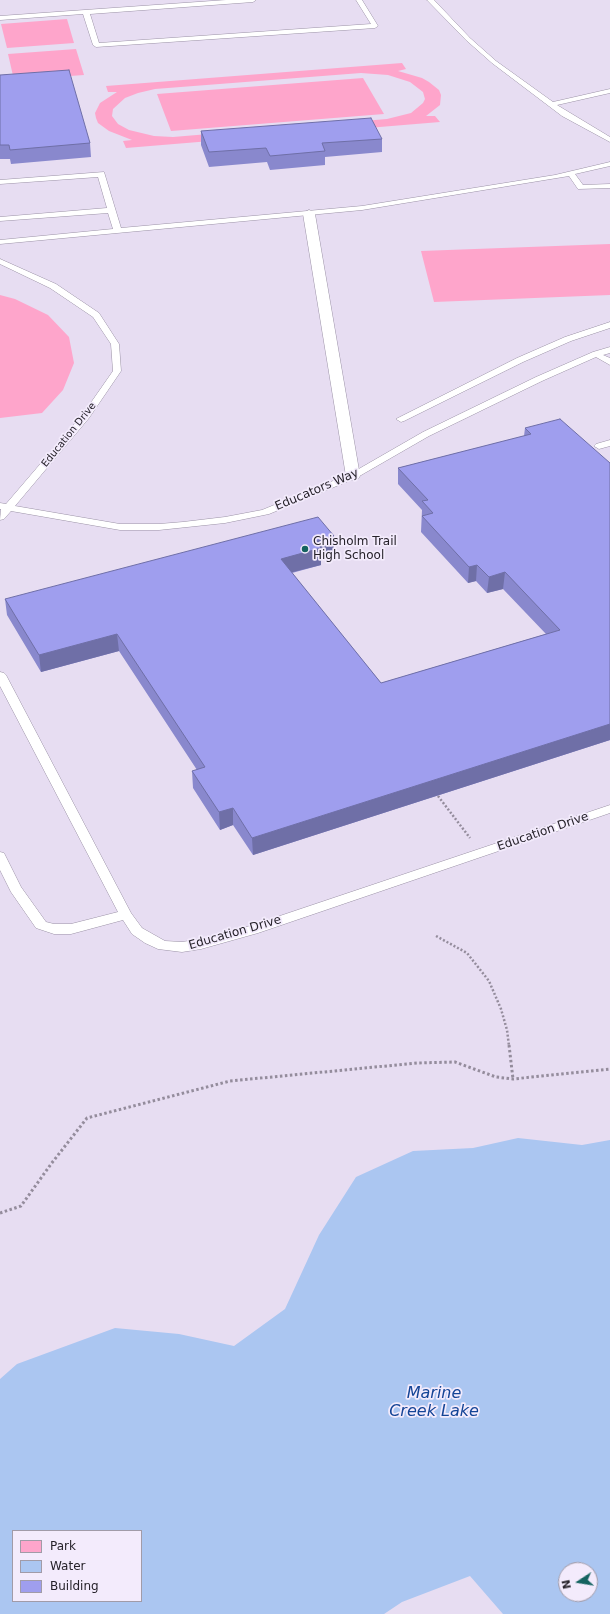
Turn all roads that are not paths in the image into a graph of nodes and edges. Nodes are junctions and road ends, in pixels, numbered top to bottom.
1 (253, 0) edge
2 (359, 0) edge
3 (430, 0) edge
4 (86, 12) junction
5 (0, 18) edge
6 (610, 92) edge
7 (551, 104) junction
8 (610, 140) edge
9 (610, 164) edge
10 (571, 174) junction
11 (0, 182) edge
12 (610, 186) edge
13 (112, 210) junction
14 (309, 214) junction
15 (0, 219) edge
16 (118, 232) junction
17 (0, 242) edge
18 (0, 261) edge
19 (610, 326) edge
20 (610, 350) edge
21 (596, 354) junction
22 (610, 362) edge
23 (401, 419) dead end
24 (610, 443) edge
25 (599, 446) dead end
26 (353, 476) junction
27 (4, 507) edge
28 (0, 517) edge
29 (0, 675) edge
30 (610, 809) edge
31 (0, 856) edge
32 (126, 915) junction

1 - 4 lane
2 - 4 lane
3 - 7 lane
4 - 5 lane
6 - 7 lane
7 - 8 lane
9 - 10 lane
10 - 12 lane
10 - 14 lane
11 - 13 lane
13 - 15 lane
13 - 16 lane
14 - 16 lane
14 - 26 street
16 - 17 lane
18 - 27 lane, Education Drive
19 - 23 lane
20 - 21 lane, Educators Way
21 - 22 lane
21 - 26 lane, Educators Way
24 - 25 lane
26 - 27 lane, Educators Way
27 - 28 lane, Education Drive
29 - 32 lane, Education Drive
30 - 32 lane, Education Drive
31 - 32 lane

